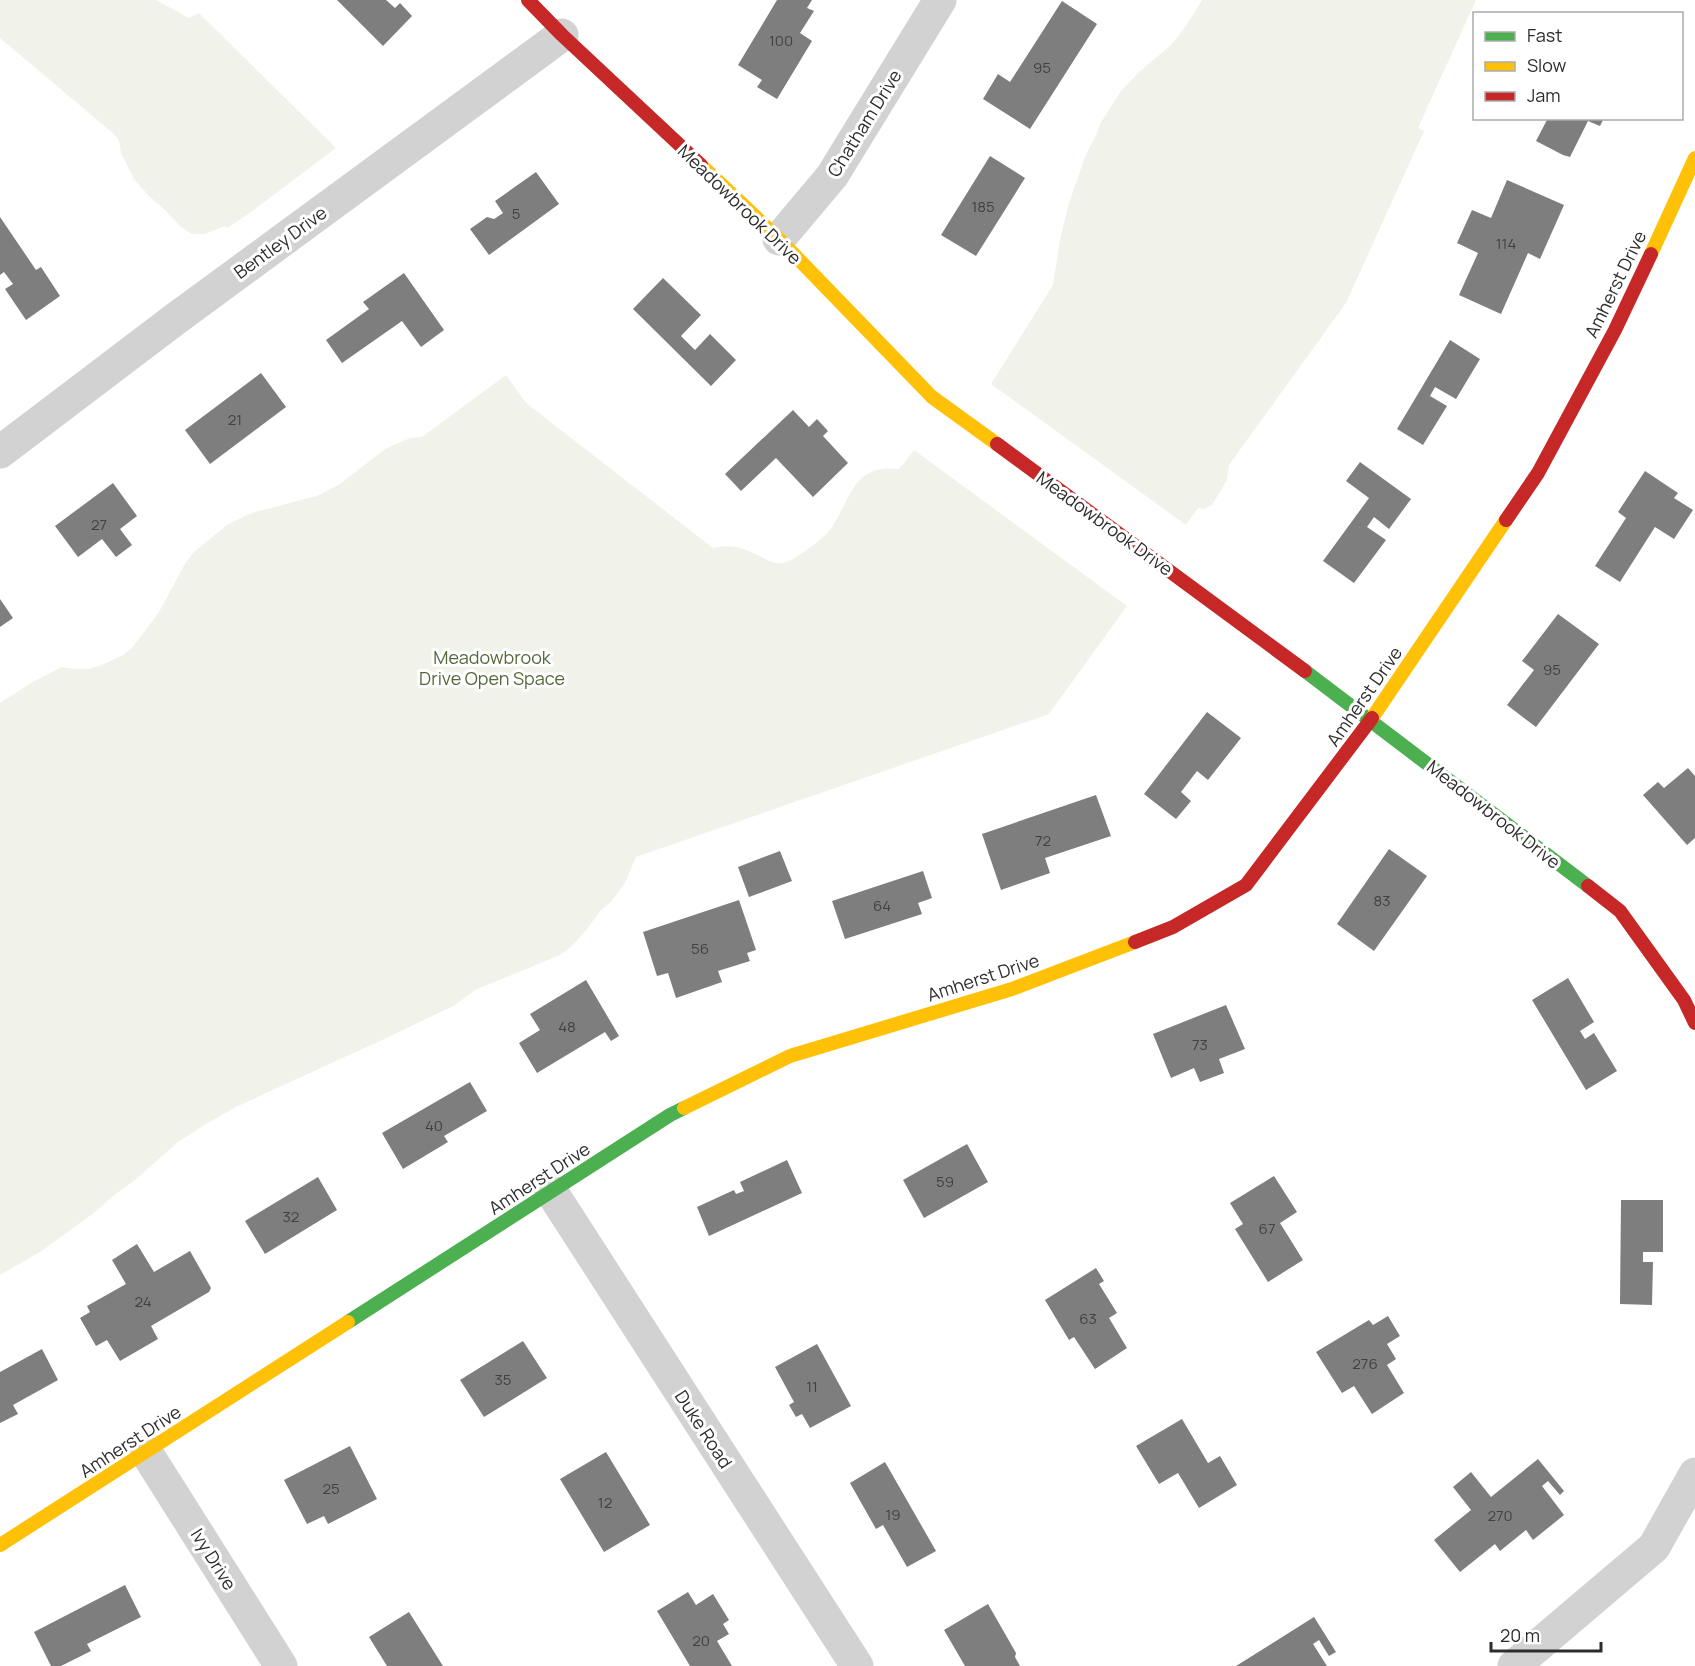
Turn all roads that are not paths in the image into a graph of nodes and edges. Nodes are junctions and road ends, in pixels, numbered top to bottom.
1 (528, 0) edge
2 (940, 0) edge
3 (562, 35) junction
4 (1695, 159) edge
5 (779, 239) junction
6 (0, 452) edge
7 (1371, 720) junction
8 (1695, 1023) edge
9 (551, 1191) junction
10 (146, 1452) junction
11 (1695, 1474) edge
12 (0, 1545) edge
13 (281, 1666) edge
14 (857, 1666) edge
15 (1514, 1666) edge

1 - 3 street, Meadowbrook Drive
2 - 5 street, Chatham Drive
3 - 5 street, Meadowbrook Drive
3 - 6 street, Bentley Drive
4 - 7 street, Amherst Drive
5 - 7 street, Meadowbrook Drive
7 - 8 street, Meadowbrook Drive
7 - 9 street, Amherst Drive
9 - 10 street, Amherst Drive
9 - 14 street, Duke Road
10 - 12 street, Amherst Drive
10 - 13 street, Ivy Drive
11 - 15 street

